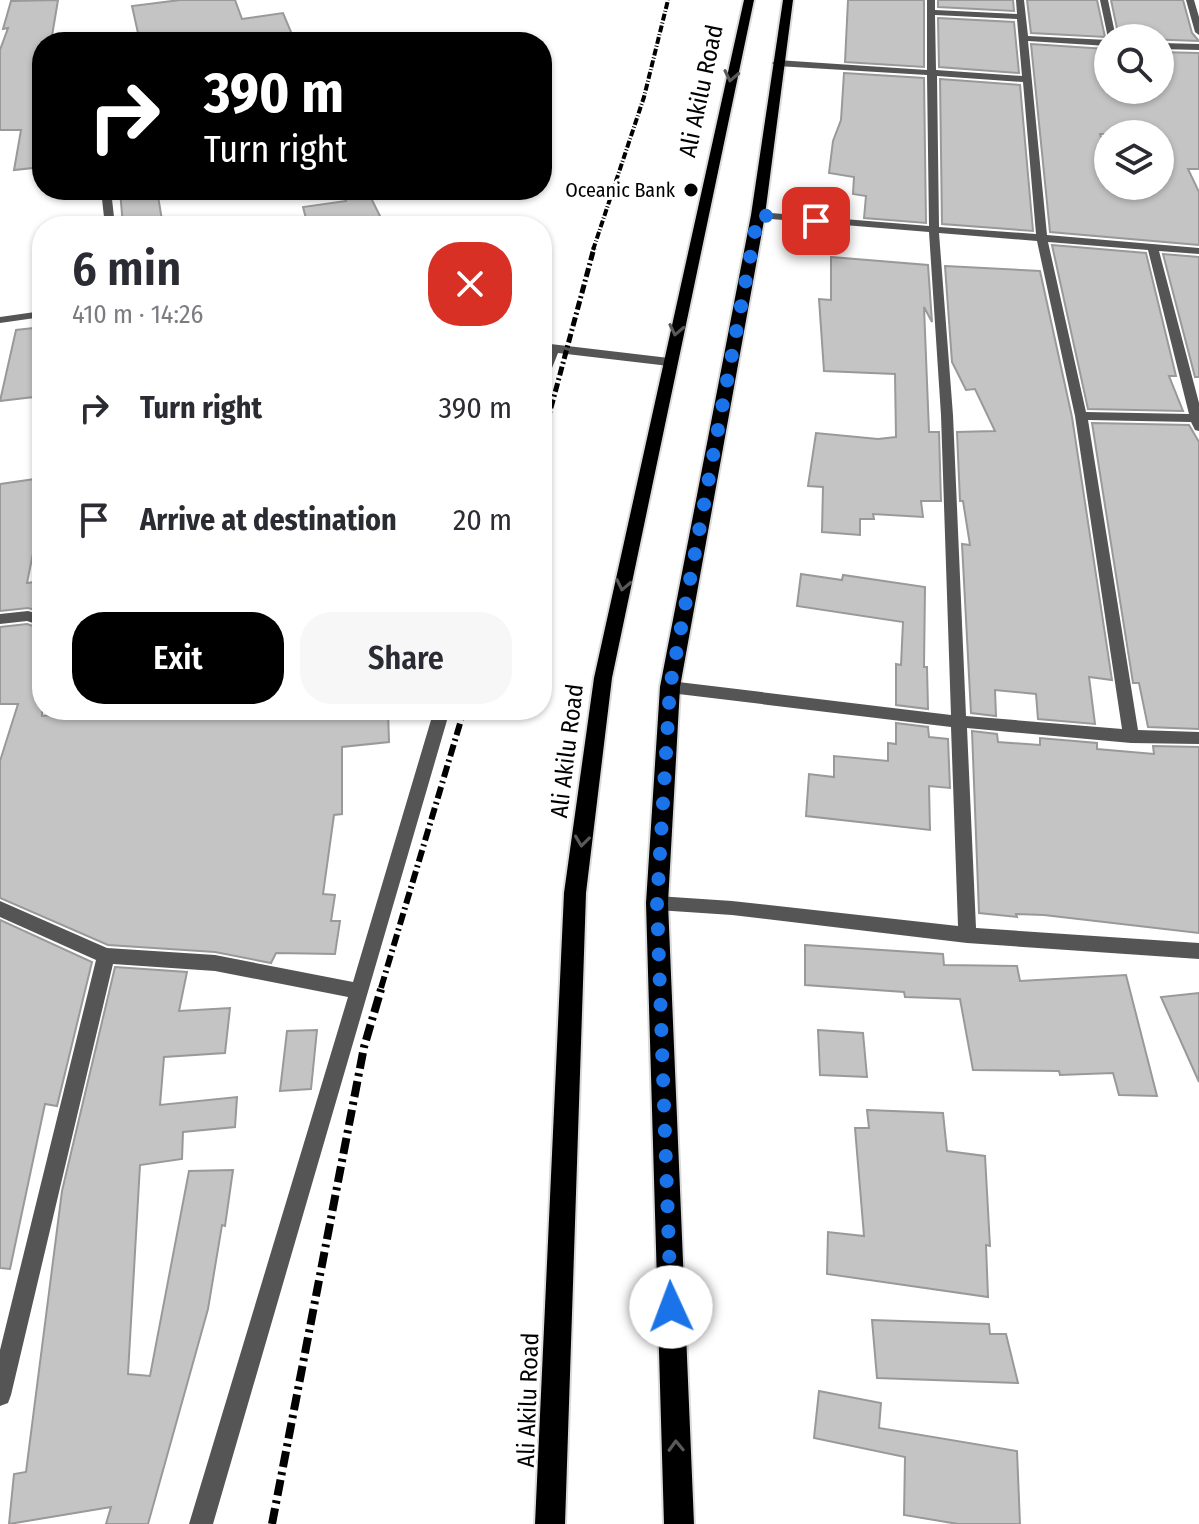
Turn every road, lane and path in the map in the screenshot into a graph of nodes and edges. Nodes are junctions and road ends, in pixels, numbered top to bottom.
1 (749, 0) edge
2 (788, 0) edge
3 (1020, 0) edge
4 (1104, 0) edge
5 (1190, 0) edge
6 (930, 6) edge
7 (1020, 17) junction
8 (1109, 24) edge
9 (1199, 32) edge
10 (1023, 38) junction
11 (1094, 42) edge
12 (1174, 46) edge
13 (1199, 47) edge
14 (777, 63) junction
15 (933, 72) junction
16 (1026, 79) junction
17 (758, 215) junction
18 (934, 232) junction
19 (1042, 241) junction
20 (1153, 248) junction
21 (1199, 251) edge
22 (32, 315) edge
23 (0, 320) edge
24 (552, 350) edge
25 (669, 362) junction
26 (1081, 416) junction
27 (1198, 421) edge
28 (32, 617) edge
29 (0, 619) edge
30 (670, 687) junction
31 (439, 720) edge
32 (957, 720) junction
33 (1131, 737) junction
34 (1199, 738) edge
35 (657, 903) junction
36 (0, 909) edge
37 (967, 935) junction
38 (1199, 951) edge
39 (106, 956) junction
40 (359, 991) junction
41 (0, 1395) edge
42 (201, 1524) edge
43 (550, 1524) edge
44 (679, 1524) edge

1 -> 25 main road, Ali Akilu Road
2 - 14 main road
3 - 7 street
4 - 8 street
5 - 9 street
6 - 7 street
6 - 15 street
7 - 10 street
10 - 11 street
10 - 16 street
12 - 13 street
14 - 15 street
14 - 17 main road
15 - 16 street
15 - 18 street
16 - 19 street
17 - 18 street
17 - 30 main road
18 - 19 street
18 - 32 street
19 - 20 street
19 - 26 street
20 - 21 street
20 - 27 street
22 - 23 street
24 - 25 street
25 -> 43 main road, Ali Akilu Road
26 - 27 street
26 - 33 street
28 - 29 street
30 - 32 street
30 - 35 main road
31 - 40 street
32 - 33 street
32 - 37 street
33 - 34 street
35 - 37 street
44 -> 35 main road
36 - 39 street
37 - 38 street
39 - 40 street
39 - 41 street
40 - 42 street

